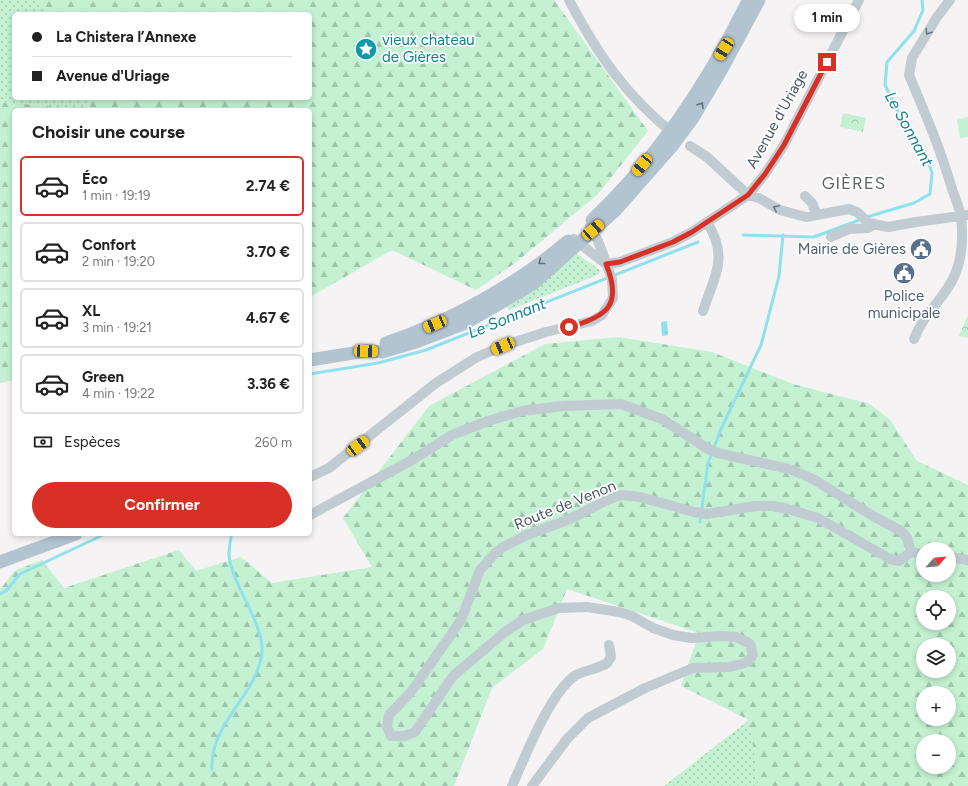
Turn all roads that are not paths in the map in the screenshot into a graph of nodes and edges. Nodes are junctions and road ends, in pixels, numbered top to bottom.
1 (569, 0) edge
2 (749, 0) edge
3 (759, 0) edge
4 (859, 0) edge
5 (950, 0) edge
6 (674, 134) junction
7 (690, 146) dead end
8 (748, 195) junction
9 (805, 196) dead end
10 (817, 215) junction
11 (964, 216) edge
12 (707, 222) junction
13 (872, 224) junction
14 (590, 227) junction
15 (831, 237) dead end
16 (576, 240) junction
17 (606, 264) junction
18 (703, 311) dead end
19 (914, 338) dead end
20 (312, 360) edge
21 (312, 476) edge
22 (312, 514) edge
23 (71, 536) edge
24 (911, 552) junction
25 (916, 553) edge
26 (956, 558) edge
27 (968, 560) edge
28 (0, 562) edge
29 (609, 645) dead end
30 (512, 786) edge
31 (532, 786) edge

1 - 6 street
2 - 6 main road
6 -> 3 main road
4 - 8 street, Avenue d'Uriage
5 -> 11 street
6 - 14 main road
7 - 8 street
10 -> 8 street
8 - 12 street, Avenue d'Uriage
9 - 10 street
10 - 13 street
11 - 13 street
11 - 19 street
12 - 17 street, Avenue d'Uriage
12 - 18 street
13 - 15 street
14 - 16 main road
14 - 17 street
16 - 17 street
16 - 20 main road
17 - 21 street
22 - 24 street
23 - 28 main road
24 - 25 street
24 - 31 street, Route de Venon
26 - 27 street
29 - 30 street

